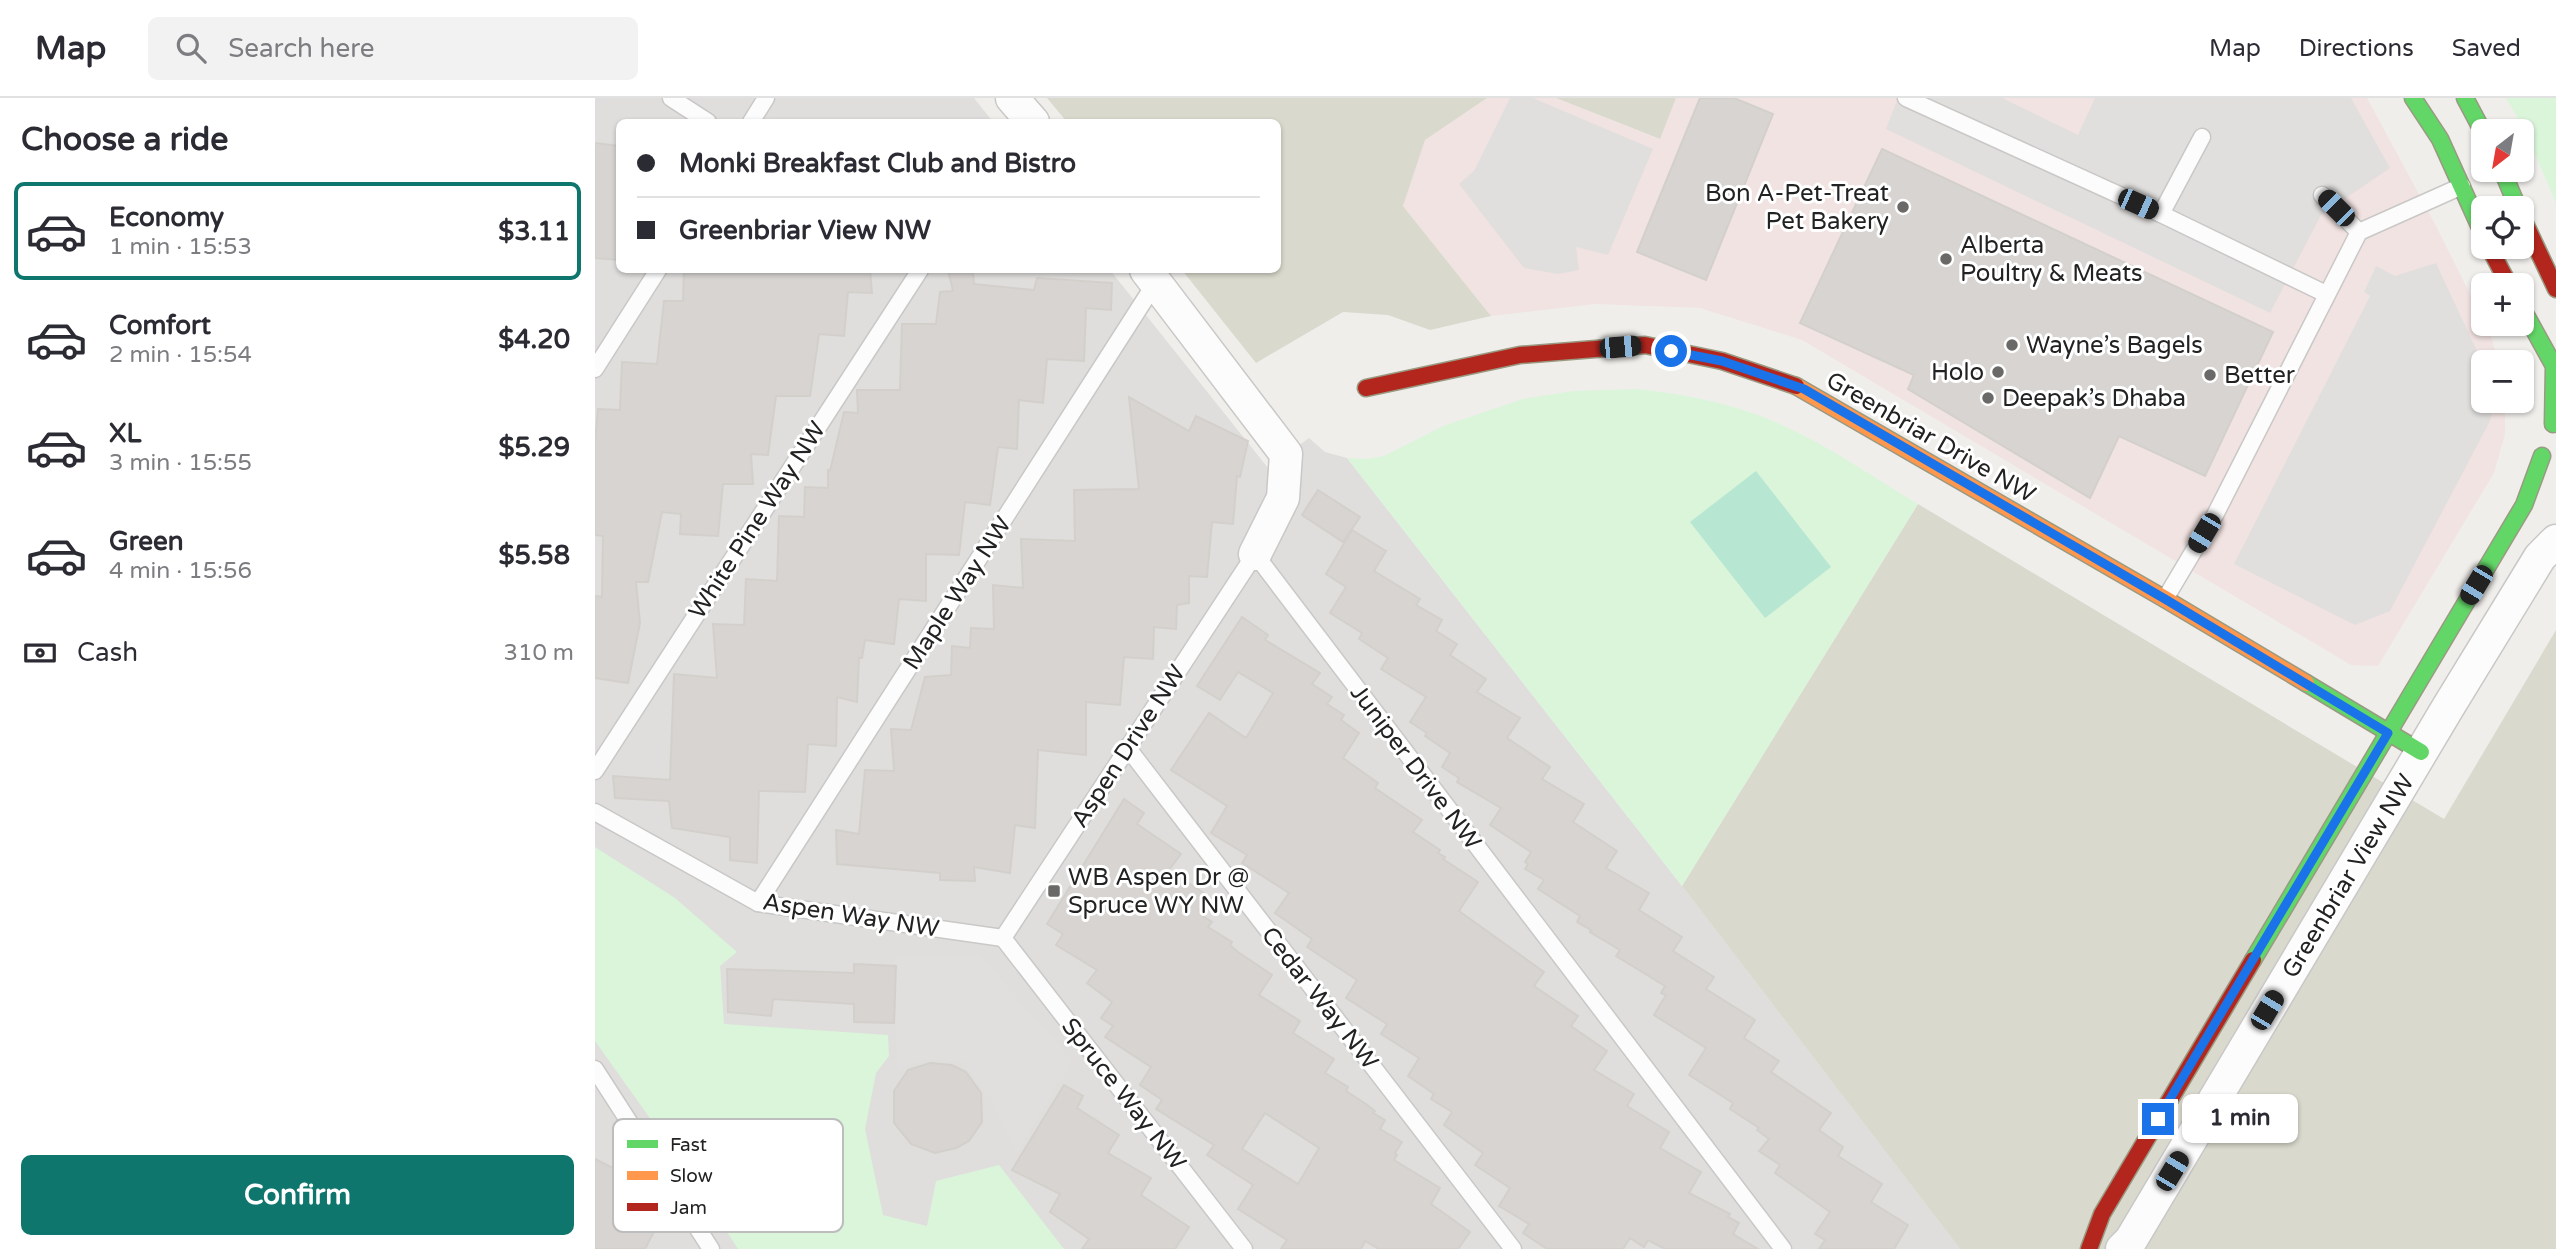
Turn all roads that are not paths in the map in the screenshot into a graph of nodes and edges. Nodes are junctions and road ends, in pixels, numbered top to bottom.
1 (671, 98) edge
2 (766, 98) edge
3 (1906, 98) edge
4 (2413, 98) edge
5 (2465, 98) edge
6 (703, 119) edge
7 (753, 119) edge
8 (2476, 119) edge
9 (2202, 137) dead end
10 (2462, 186) junction
11 (2322, 195) dead end
12 (2471, 207) edge
13 (2161, 214) junction
14 (2359, 232) junction
15 (2534, 247) edge
16 (657, 273) edge
17 (917, 273) edge
18 (1151, 276) edge
19 (2556, 289) edge
20 (2326, 294) junction
21 (2534, 330) edge
22 (595, 369) edge
23 (1366, 387) dead end
24 (2548, 436) edge
25 (2548, 487) dead end
26 (2556, 541) edge
27 (1255, 554) junction
28 (2165, 599) junction
29 (2388, 733) junction
30 (1127, 747) junction
31 (2421, 752) junction
32 (595, 771) edge
33 (595, 812) edge
34 (758, 903) junction
35 (1003, 939) junction
36 (595, 1069) edge
37 (627, 1119) edge
38 (700, 1232) edge
39 (711, 1249) edge
40 (1244, 1249) edge
41 (1513, 1249) edge
42 (1783, 1249) edge
43 (2089, 1249) edge
44 (2122, 1249) edge

1 - 6 lane
2 - 7 lane
3 - 13 lane
4 - 10 street
5 - 8 street
9 - 13 lane
10 - 12 street
10 - 14 lane
11 - 14 lane
13 - 20 lane
14 - 20 lane
15 - 19 street
16 - 22 lane
17 - 32 lane, White Pine Way NW
18 - 27 street
18 - 34 lane, Maple Way NW
20 - 28 lane
21 - 24 street
23 - 28 street, Greenbriar Drive NW
24 - 25 street
24 - 29 street, Greenbriar View NW
26 - 31 street, Greenbriar View NW
27 - 30 lane, Aspen Drive NW
27 - 42 lane, Juniper Drive NW
28 - 29 street, Greenbriar Drive NW
29 - 31 street, Greenbriar Drive NW
29 - 43 street, Greenbriar View NW
30 - 35 lane, Aspen Drive NW
30 - 41 lane, Cedar Way NW
31 - 44 street, Greenbriar View NW
33 - 34 lane, Aspen Way NW
34 - 35 lane, Aspen Way NW
35 - 40 lane, Spruce Way NW
36 - 37 lane
38 - 39 lane

